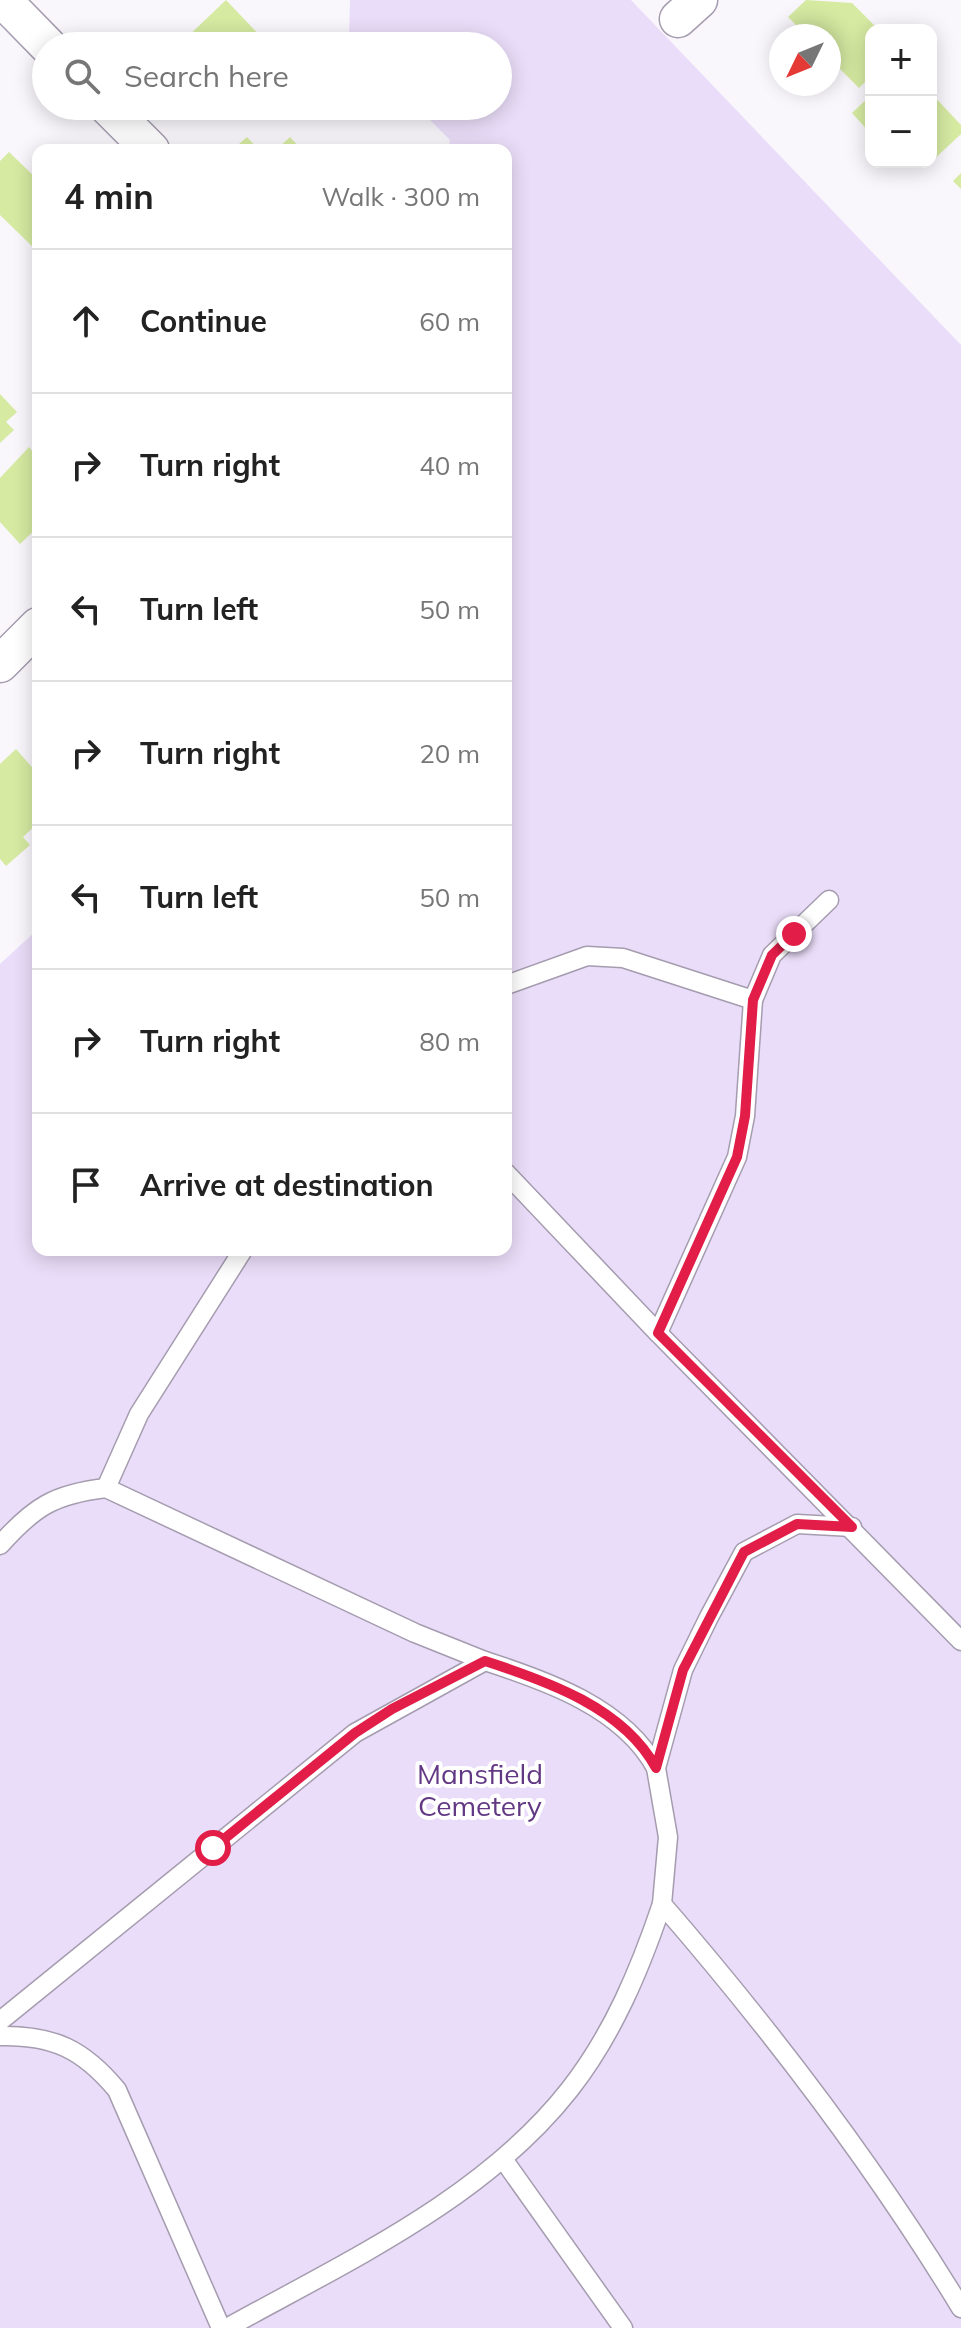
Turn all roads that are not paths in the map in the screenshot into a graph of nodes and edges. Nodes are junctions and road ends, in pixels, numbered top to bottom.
1 (3, 0) edge
2 (34, 32) edge
3 (121, 120) edge
4 (145, 144) edge
5 (32, 632) edge
6 (1, 663) edge
7 (829, 900) dead end
8 (512, 983) edge
9 (753, 1000) junction
10 (512, 1179) edge
11 (239, 1256) edge
12 (658, 1333) junction
13 (106, 1488) junction
14 (852, 1527) junction
15 (0, 1545) edge
16 (961, 1641) edge
17 (485, 1661) junction
18 (656, 1768) junction
19 (662, 1904) junction
20 (0, 2021) edge
21 (0, 2036) edge
22 (503, 2159) junction
23 (961, 2308) edge
24 (224, 2328) edge
25 (623, 2328) edge

1 - 2 street
3 - 4 street
5 - 6 street
7 - 9 lane
8 - 9 lane
9 - 12 lane
10 - 12 lane
11 - 13 lane
12 - 14 lane
13 - 15 lane
13 - 17 lane
14 - 16 lane
14 - 18 lane
17 - 18 lane
17 - 20 lane
18 - 19 lane
19 - 22 lane
19 - 23 lane
21 - 24 lane
22 - 24 lane
22 - 25 lane

